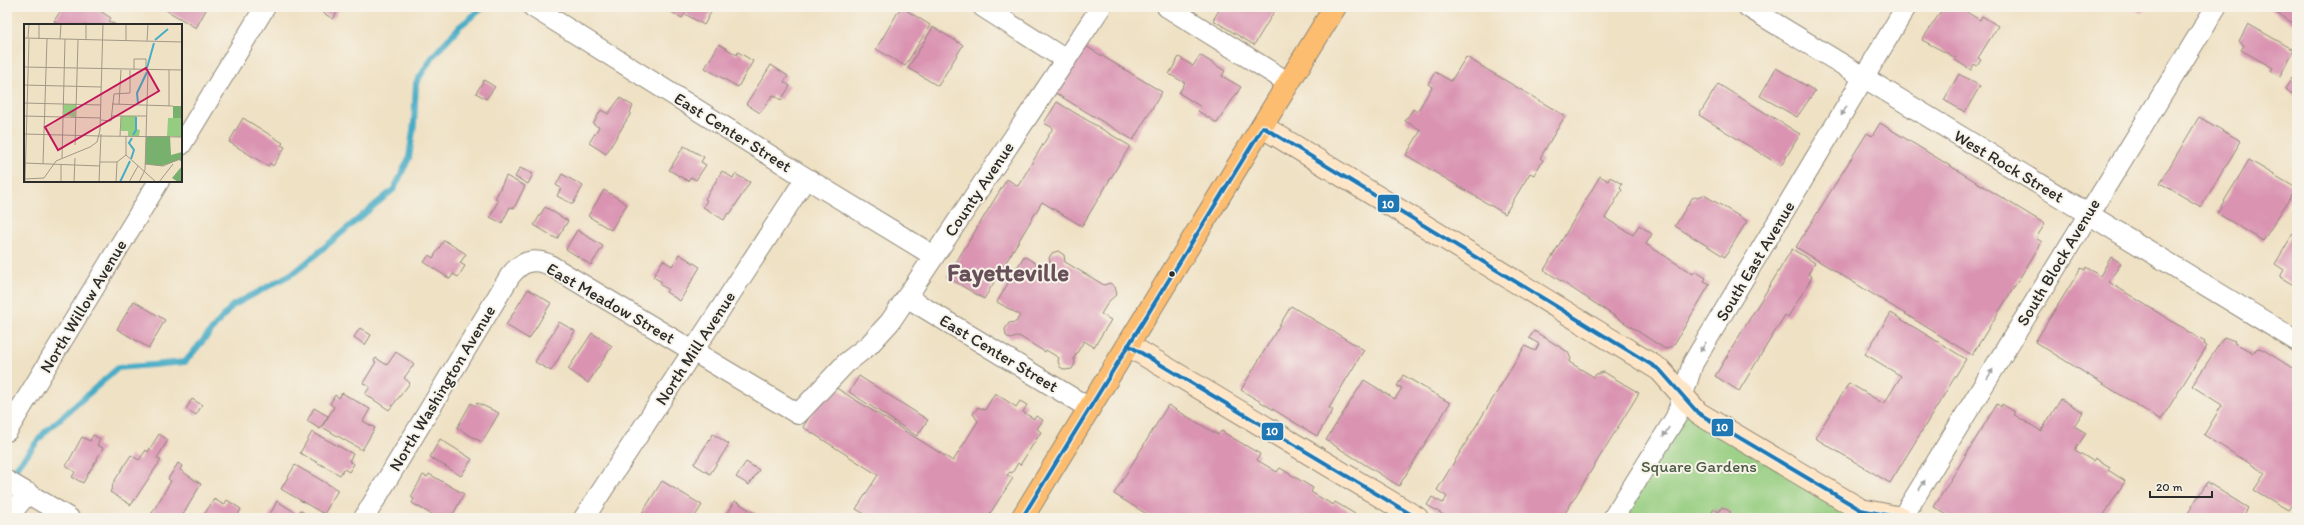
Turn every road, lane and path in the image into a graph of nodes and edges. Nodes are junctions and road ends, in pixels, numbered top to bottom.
1 (265, 7) edge
2 (533, 7) edge
3 (983, 7) edge
4 (1101, 7) edge
5 (1167, 7) edge
6 (1335, 7) edge
7 (1748, 7) edge
8 (1906, 7) edge
9 (2216, 7) edge
10 (1066, 60) junction
11 (1864, 77) junction
12 (1289, 83) junction
13 (1263, 127) junction
14 (182, 143) edge
15 (806, 178) junction
16 (158, 182) edge
17 (2087, 213) junction
18 (934, 256) junction
19 (525, 262) joint
20 (908, 298) junction
21 (2297, 341) edge
22 (1128, 344) junction
23 (693, 351) junction
24 (1682, 397) junction
25 (1089, 408) junction
26 (798, 414) joint
27 (7, 431) edge
28 (7, 481) edge
29 (28, 493) junction
30 (7, 518) edge
31 (69, 518) edge
32 (364, 518) edge
33 (584, 518) edge
34 (1022, 518) edge
35 (1417, 518) edge
36 (1613, 518) edge
37 (1901, 518) edge

1 - 14 street
2 - 15 street, East Center Street
3 - 10 street
4 - 10 street, County Avenue
5 - 12 street
6 - 12 main road
7 - 11 street, West Rock Street
8 - 11 street, South East Avenue
9 - 17 street, South Block Avenue
10 - 18 street, County Avenue
11 - 17 street, West Rock Street
11 -> 24 street, South East Avenue
12 - 13 main road
13 - 22 main road
13 - 24 street
15 - 18 street, East Center Street
15 - 23 street, North Mill Avenue
16 - 27 street, North Willow Avenue
17 - 21 street, West Rock Street
37 -> 17 street, South Block Avenue
18 - 20 street, County Avenue
19 - 23 street, East Meadow Street
19 - 32 street, North Washington Avenue
20 - 25 street, East Center Street
20 - 26 street, County Avenue
22 - 25 main road
22 - 35 street
23 - 26 street, East Meadow Street
23 - 33 street, North Mill Avenue
24 -> 36 street, South East Avenue
24 - 37 street
25 - 34 main road
28 - 29 street
29 - 30 street
29 - 31 street

